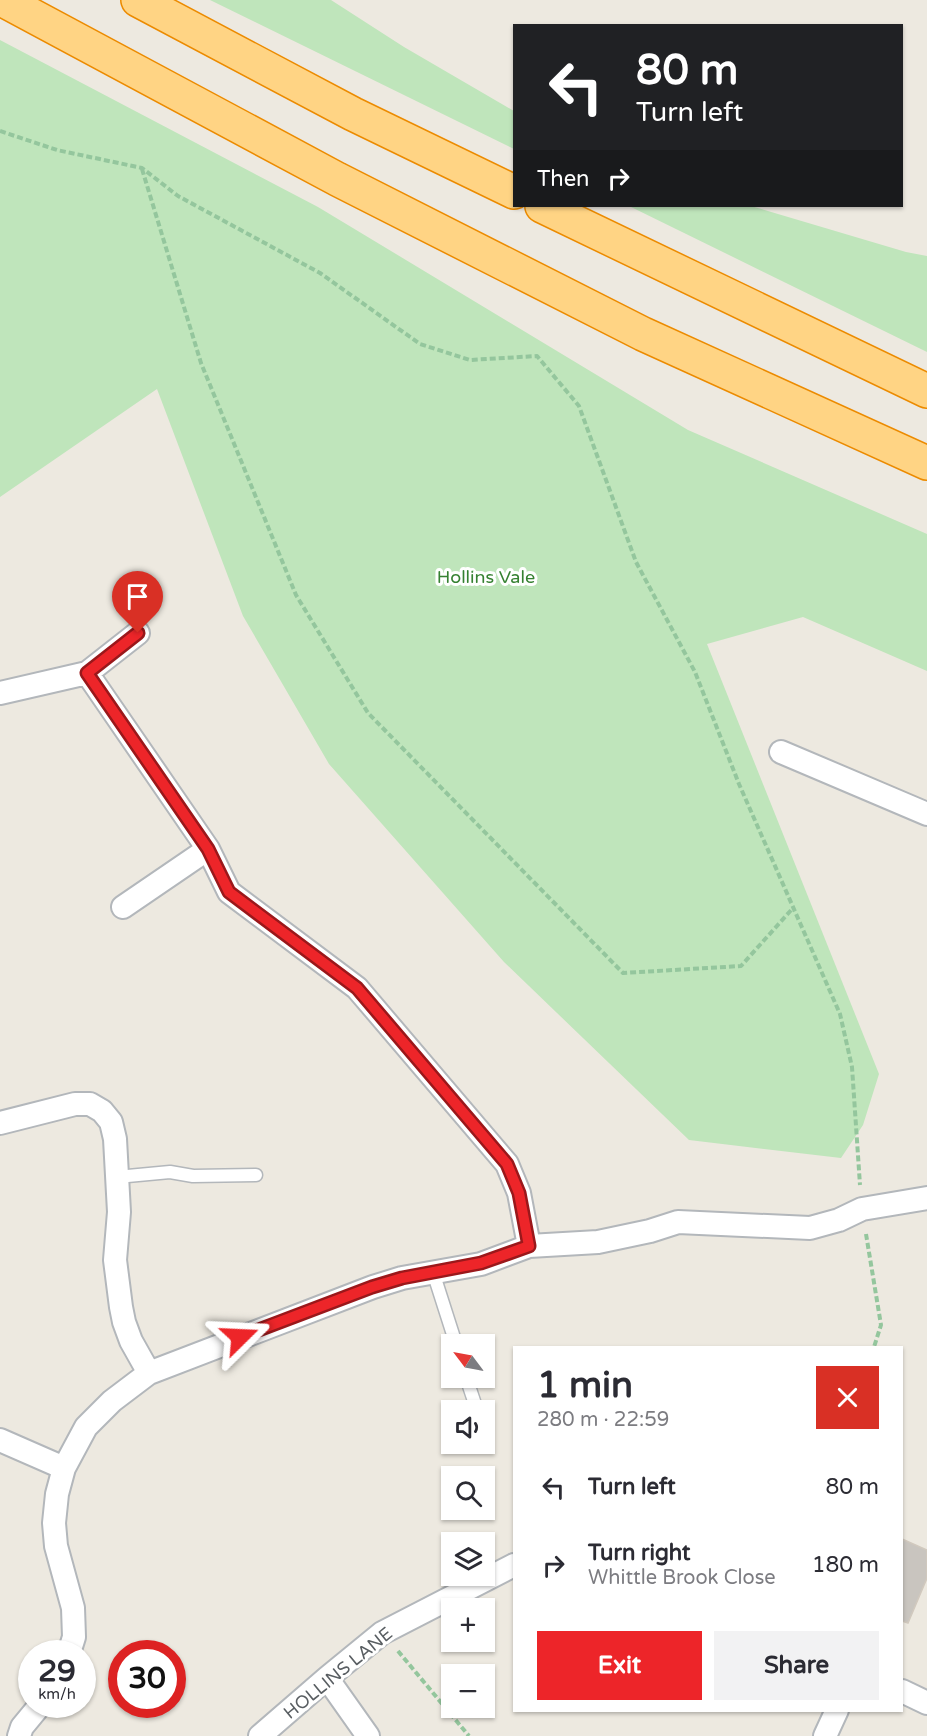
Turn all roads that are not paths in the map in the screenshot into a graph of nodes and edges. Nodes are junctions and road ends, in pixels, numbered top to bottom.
1 (3, 0) edge
2 (138, 0) edge
3 (513, 192) edge
4 (544, 207) edge
5 (927, 391) edge
6 (927, 463) edge
7 (138, 633) dead end
8 (87, 673) junction
9 (0, 693) edge
10 (781, 752) dead end
11 (927, 814) edge
12 (208, 849) junction
13 (123, 907) dead end
14 (0, 1123) edge
15 (256, 1175) dead end
16 (117, 1178) junction
17 (927, 1198) edge
18 (529, 1246) junction
19 (433, 1272) junction
20 (453, 1334) edge
21 (149, 1373) junction
22 (0, 1440) edge
23 (64, 1468) junction
24 (513, 1566) edge
25 (73, 1640) edge
26 (327, 1678) junction
27 (903, 1691) edge
28 (927, 1703) edge
29 (836, 1712) edge
30 (30, 1718) edge
31 (18, 1736) edge
32 (260, 1736) edge
33 (368, 1736) edge
34 (825, 1736) edge

1 - 6 highway
2 - 3 highway
4 - 5 highway
7 - 8 street
8 - 9 street
8 - 12 street
10 - 11 street
12 - 13 street
12 - 18 street
14 - 16 street
15 - 16 lane
16 - 21 street
17 - 18 street
18 - 19 street
19 - 20 lane
19 - 21 street
21 - 23 street
22 - 23 street
23 - 25 street
24 - 26 street, HOLLINS LANE
26 - 32 street, HOLLINS LANE
26 - 33 street
27 - 28 street
29 - 34 street
30 - 31 street

